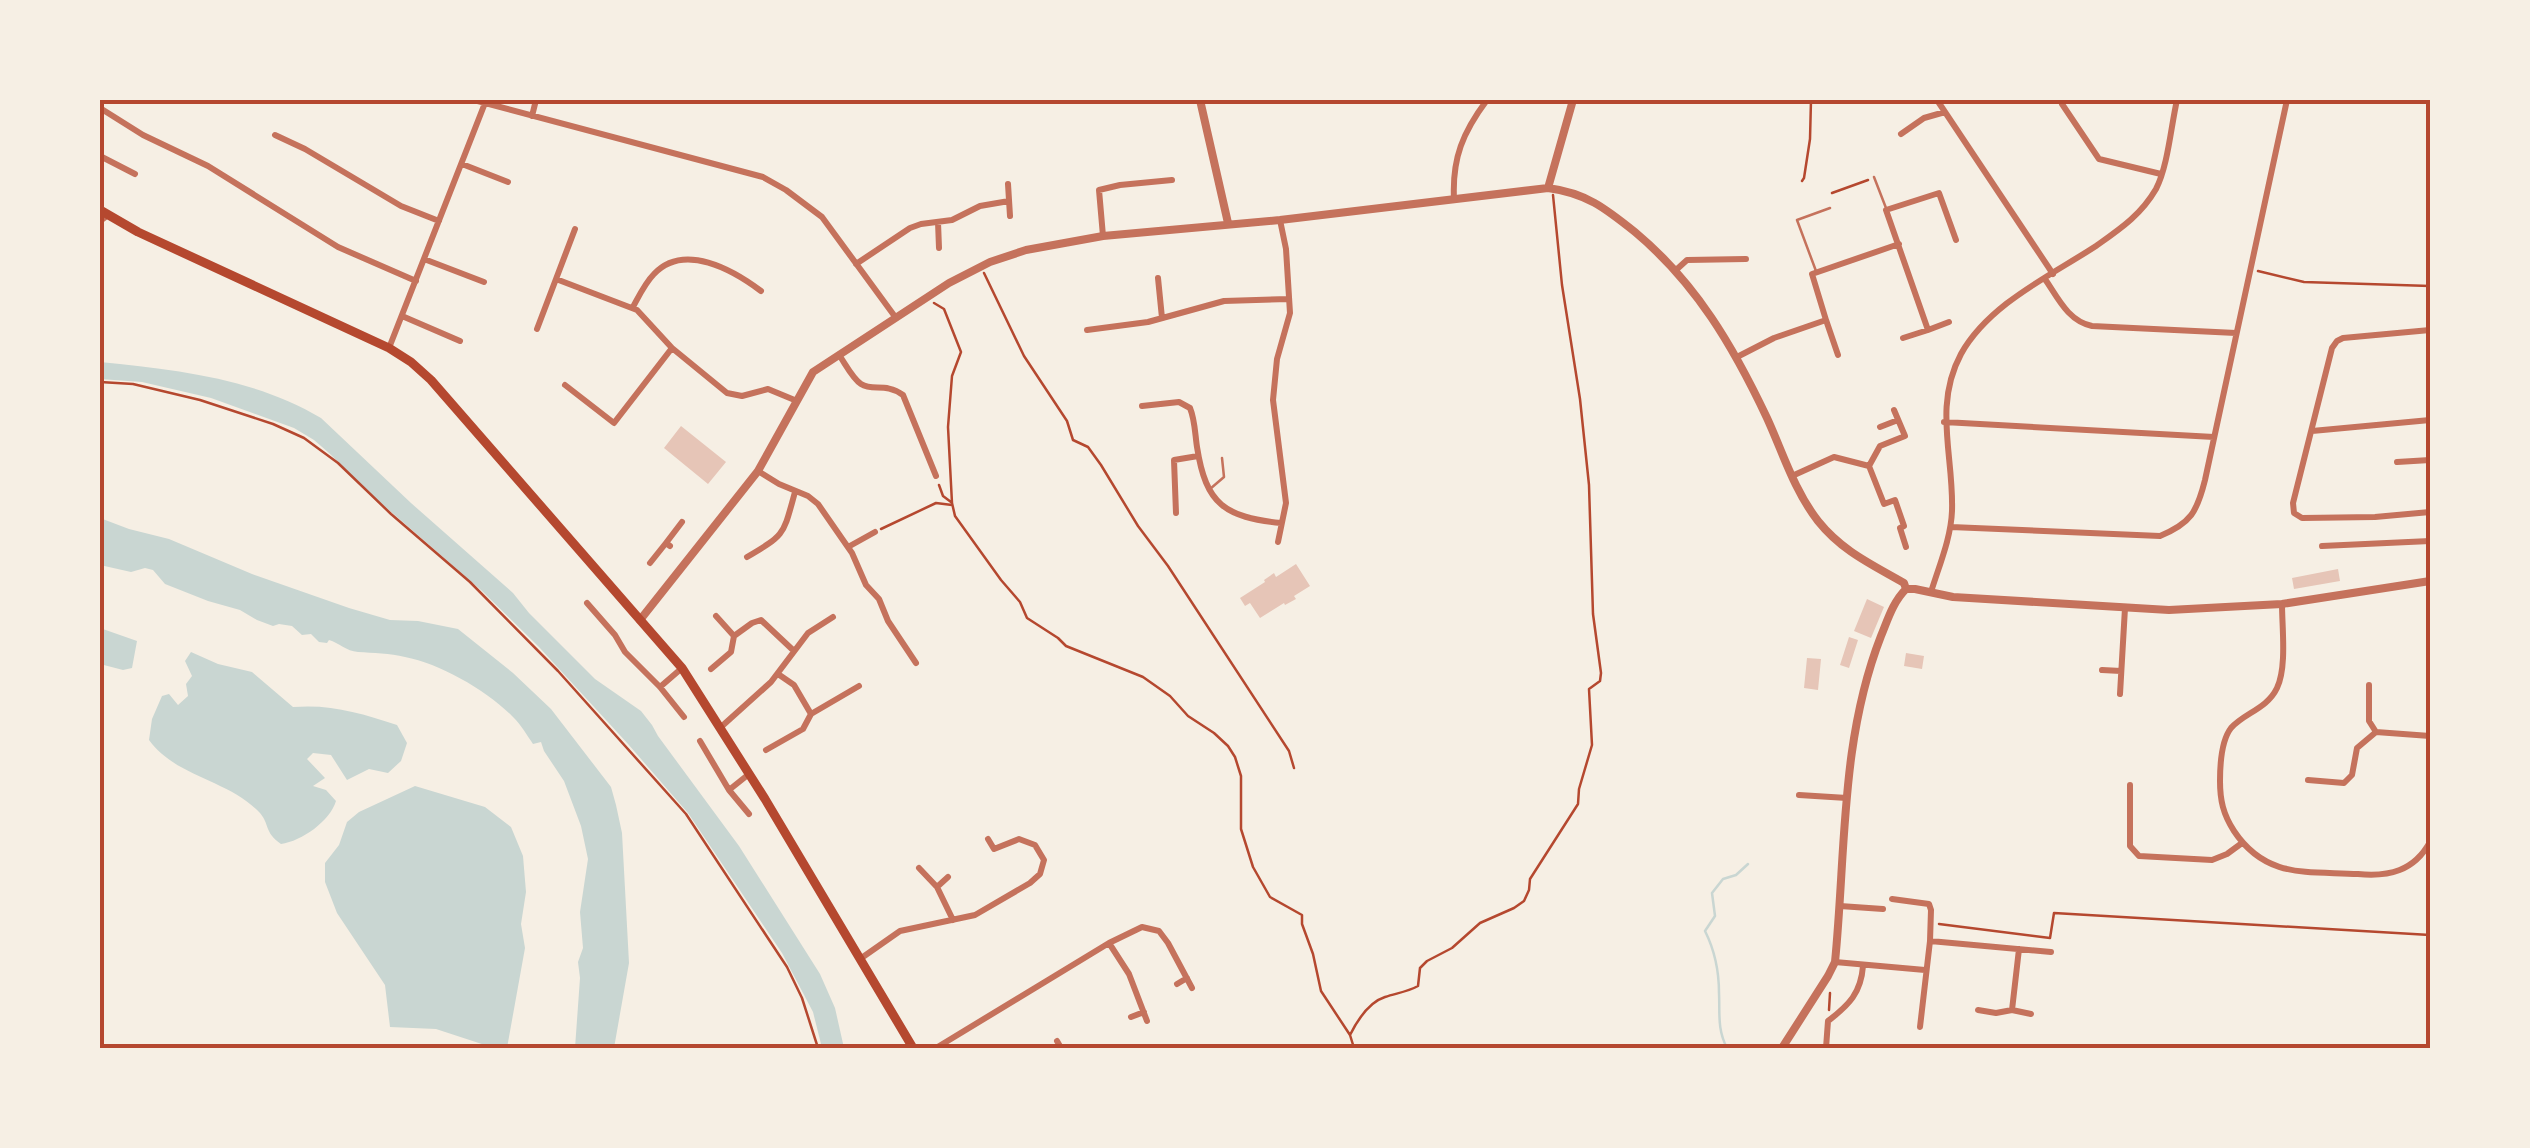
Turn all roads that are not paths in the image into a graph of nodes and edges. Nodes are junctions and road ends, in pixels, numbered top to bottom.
1 (474, 100) edge
2 (536, 100) edge
3 (1200, 100) edge
4 (1487, 100) edge
5 (1573, 100) edge
6 (1937, 100) edge
7 (2176, 100) edge
8 (2286, 100) edge
9 (486, 104) junction
10 (2062, 104) dead end
11 (100, 108) edge
12 (1945, 112) junction
13 (532, 116) junction
14 (1901, 134) dead end
15 (275, 135) dead end
16 (100, 156) edge
17 (462, 164) junction
18 (136, 174) dead end
19 (2162, 174) junction
20 (1874, 177) road end
21 (1172, 180) dead end
22 (508, 182) dead end
23 (1008, 184) dead end
24 (1550, 188) junction
25 (1454, 199) junction
26 (1009, 202) junction
27 (1830, 208) dead end
28 (1886, 210) junction
29 (103, 216) edge
30 (1010, 216) dead end
31 (1280, 220) junction
32 (439, 221) junction
33 (938, 222) junction
34 (1228, 223) junction
35 (575, 229) dead end
36 (1103, 236) junction
37 (1956, 240) dead end
38 (1899, 244) junction
39 (939, 248) dead end
40 (424, 258) junction
41 (1746, 258) dead end
42 (856, 264) junction
43 (1676, 270) junction
44 (1817, 273) junction
45 (2054, 274) junction
46 (1158, 278) dead end
47 (556, 279) junction
48 (2044, 279) junction
49 (416, 281) junction
50 (484, 282) dead end
51 (761, 291) dead end
52 (1288, 299) junction
53 (632, 307) junction
54 (402, 316) junction
55 (896, 318) junction
56 (1162, 318) junction
57 (1826, 320) junction
58 (1950, 322) dead end
59 (537, 329) dead end
60 (1086, 330) dead end
61 (1928, 330) junction
62 (2430, 330) edge
63 (2236, 334) junction
64 (1903, 338) dead end
65 (460, 341) dead end
66 (389, 348) junction
67 (672, 348) junction
68 (839, 355) junction
69 (1838, 356) dead end
70 (1737, 357) junction
71 (565, 385) dead end
72 (796, 401) junction
73 (1142, 406) dead end
74 (1894, 410) dead end
75 (1898, 420) junction
76 (2430, 420) edge
77 (1944, 422) junction
78 (1880, 427) dead end
79 (2312, 431) junction
80 (2214, 437) junction
81 (1198, 456) junction
82 (1222, 458) dead end
83 (2430, 460) edge
84 (2398, 462) dead end
85 (1869, 466) junction
86 (758, 471) junction
87 (936, 476) road end
88 (1792, 476) junction
89 (1208, 490) junction
90 (795, 492) junction
91 (2430, 512) edge
92 (1176, 513) dead end
93 (682, 522) dead end
94 (1282, 523) junction
95 (1951, 527) junction
96 (875, 532) road end
97 (2430, 541) edge
98 (1278, 542) dead end
99 (848, 546) junction
100 (2322, 546) dead end
101 (1906, 547) dead end
102 (747, 556) dead end
103 (650, 562) dead end
104 (2430, 581) edge
105 (1906, 589) junction
106 (1931, 592) junction
107 (587, 603) dead end
108 (2282, 604) junction
109 (2125, 608) junction
110 (716, 616) dead end
111 (833, 618) dead end
112 (640, 620) junction
113 (734, 636) junction
114 (794, 651) junction
115 (916, 663) dead end
116 (682, 668) junction
117 (710, 668) dead end
118 (2102, 670) dead end
119 (2121, 671) junction
120 (778, 674) junction
121 (2369, 685) dead end
122 (859, 686) dead end
123 (660, 687) junction
124 (2120, 694) dead end
125 (811, 714) junction
126 (684, 717) dead end
127 (721, 727) junction
128 (2376, 732) junction
129 (2430, 736) edge
130 (700, 741) dead end
131 (766, 750) dead end
132 (749, 774) junction
133 (2308, 780) dead end
134 (2130, 785) dead end
135 (729, 790) junction
136 (1799, 794) dead end
137 (1847, 798) junction
138 (749, 814) dead end
139 (988, 839) dead end
140 (2430, 842) edge
141 (2242, 843) junction
142 (2428, 853) edge
143 (919, 868) dead end
144 (948, 877) dead end
145 (937, 887) junction
146 (1892, 900) dead end
147 (1840, 906) junction
148 (1883, 910) dead end
149 (953, 920) junction
150 (1930, 941) junction
151 (1109, 944) junction
152 (2019, 949) junction
153 (2052, 952) dead end
154 (860, 959) junction
155 (1834, 962) junction
156 (1863, 966) junction
157 (1925, 970) junction
158 (1187, 978) junction
159 (1177, 984) dead end
160 (1192, 988) dead end
161 (1978, 1010) dead end
162 (2012, 1010) junction
163 (1144, 1012) junction
164 (2031, 1014) dead end
165 (1131, 1017) dead end
166 (1147, 1021) dead end
167 (1920, 1027) dead end
168 (912, 1048) edge
169 (936, 1048) edge
170 (1782, 1048) edge
171 (1826, 1048) edge

1 - 9 street
2 - 13 street
3 - 34 street
4 - 25 street
5 - 24 street
6 - 12 street
7 - 19 street
8 - 63 street
9 - 13 street
9 - 17 street
10 - 19 street
11 - 49 street
12 - 14 street
12 - 45 street
13 - 42 street
15 - 32 street
16 - 18 street
17 - 22 street
17 - 32 street
19 - 45 street
20 - 28 lane
21 - 36 street
23 - 26 street
24 - 25 street
24 - 43 street
25 - 31 street
26 - 30 street
26 - 33 street
27 - 44 lane
28 - 37 street
28 - 38 street
29 - 66 main road
31 - 34 street
31 - 52 street
32 - 40 street
33 - 39 street
33 - 42 street
34 - 36 street
35 - 47 street
36 - 55 street
38 - 44 street
38 - 61 street
40 - 49 street
40 - 50 street
41 - 43 street
42 - 55 street
43 - 70 street
44 - 57 street
45 - 48 street
46 - 56 street
47 - 53 street
47 - 59 street
48 - 63 street
48 - 77 street
49 - 54 street
51 - 53 street
52 - 56 street
52 - 94 street
53 - 67 street
54 - 65 street
54 - 66 street
55 - 68 street
56 - 60 street
57 - 69 street
57 - 70 street
58 - 61 street
61 - 64 street
62 - 79 street
63 - 80 street
66 - 112 main road
67 - 71 street
67 - 72 street
68 - 72 street
68 - 87 street
70 - 88 street
72 - 86 street
73 - 81 street
74 - 75 street
75 - 78 street
75 - 85 street
76 - 79 street
77 - 80 street
77 - 95 street
79 - 91 street
80 - 95 street
81 - 89 street
81 - 92 street
82 - 89 lane
83 - 84 street
85 - 88 street
85 - 101 street
86 - 90 street
86 - 112 street
88 - 105 street
89 - 94 street
90 - 99 street
90 - 102 street
93 - 103 street
94 - 98 street
95 - 106 street
96 - 99 street
97 - 100 street
99 - 115 street
104 - 108 street
105 - 106 street
105 - 137 street
106 - 109 street
107 - 123 street
108 - 109 street
108 - 141 street
109 - 119 street
110 - 113 street
111 - 114 street
112 - 116 main road
113 - 114 street
113 - 117 street
114 - 120 street
116 - 123 street
116 - 127 main road
118 - 119 street
119 - 124 street
120 - 125 street
120 - 127 street
121 - 128 street
122 - 125 street
123 - 126 street
125 - 131 street
127 - 132 main road
128 - 129 street
128 - 133 street
130 - 135 street
132 - 135 street
132 - 154 main road
134 - 141 street
135 - 138 street
136 - 137 street
137 - 147 street
139 - 149 street
140 - 142 street
141 - 142 street
143 - 145 street
144 - 145 street
145 - 149 street
146 - 150 street
147 - 148 street
147 - 155 street
149 - 154 street
150 - 152 street
150 - 157 street
151 - 158 street
151 - 163 street
151 - 169 street
152 - 153 street
152 - 162 street
154 - 168 main road
155 - 156 street
155 - 170 street
156 - 157 street
156 - 171 street
157 - 167 street
158 - 159 street
158 - 160 street
161 - 162 street
162 - 164 street
163 - 165 street
163 - 166 street

